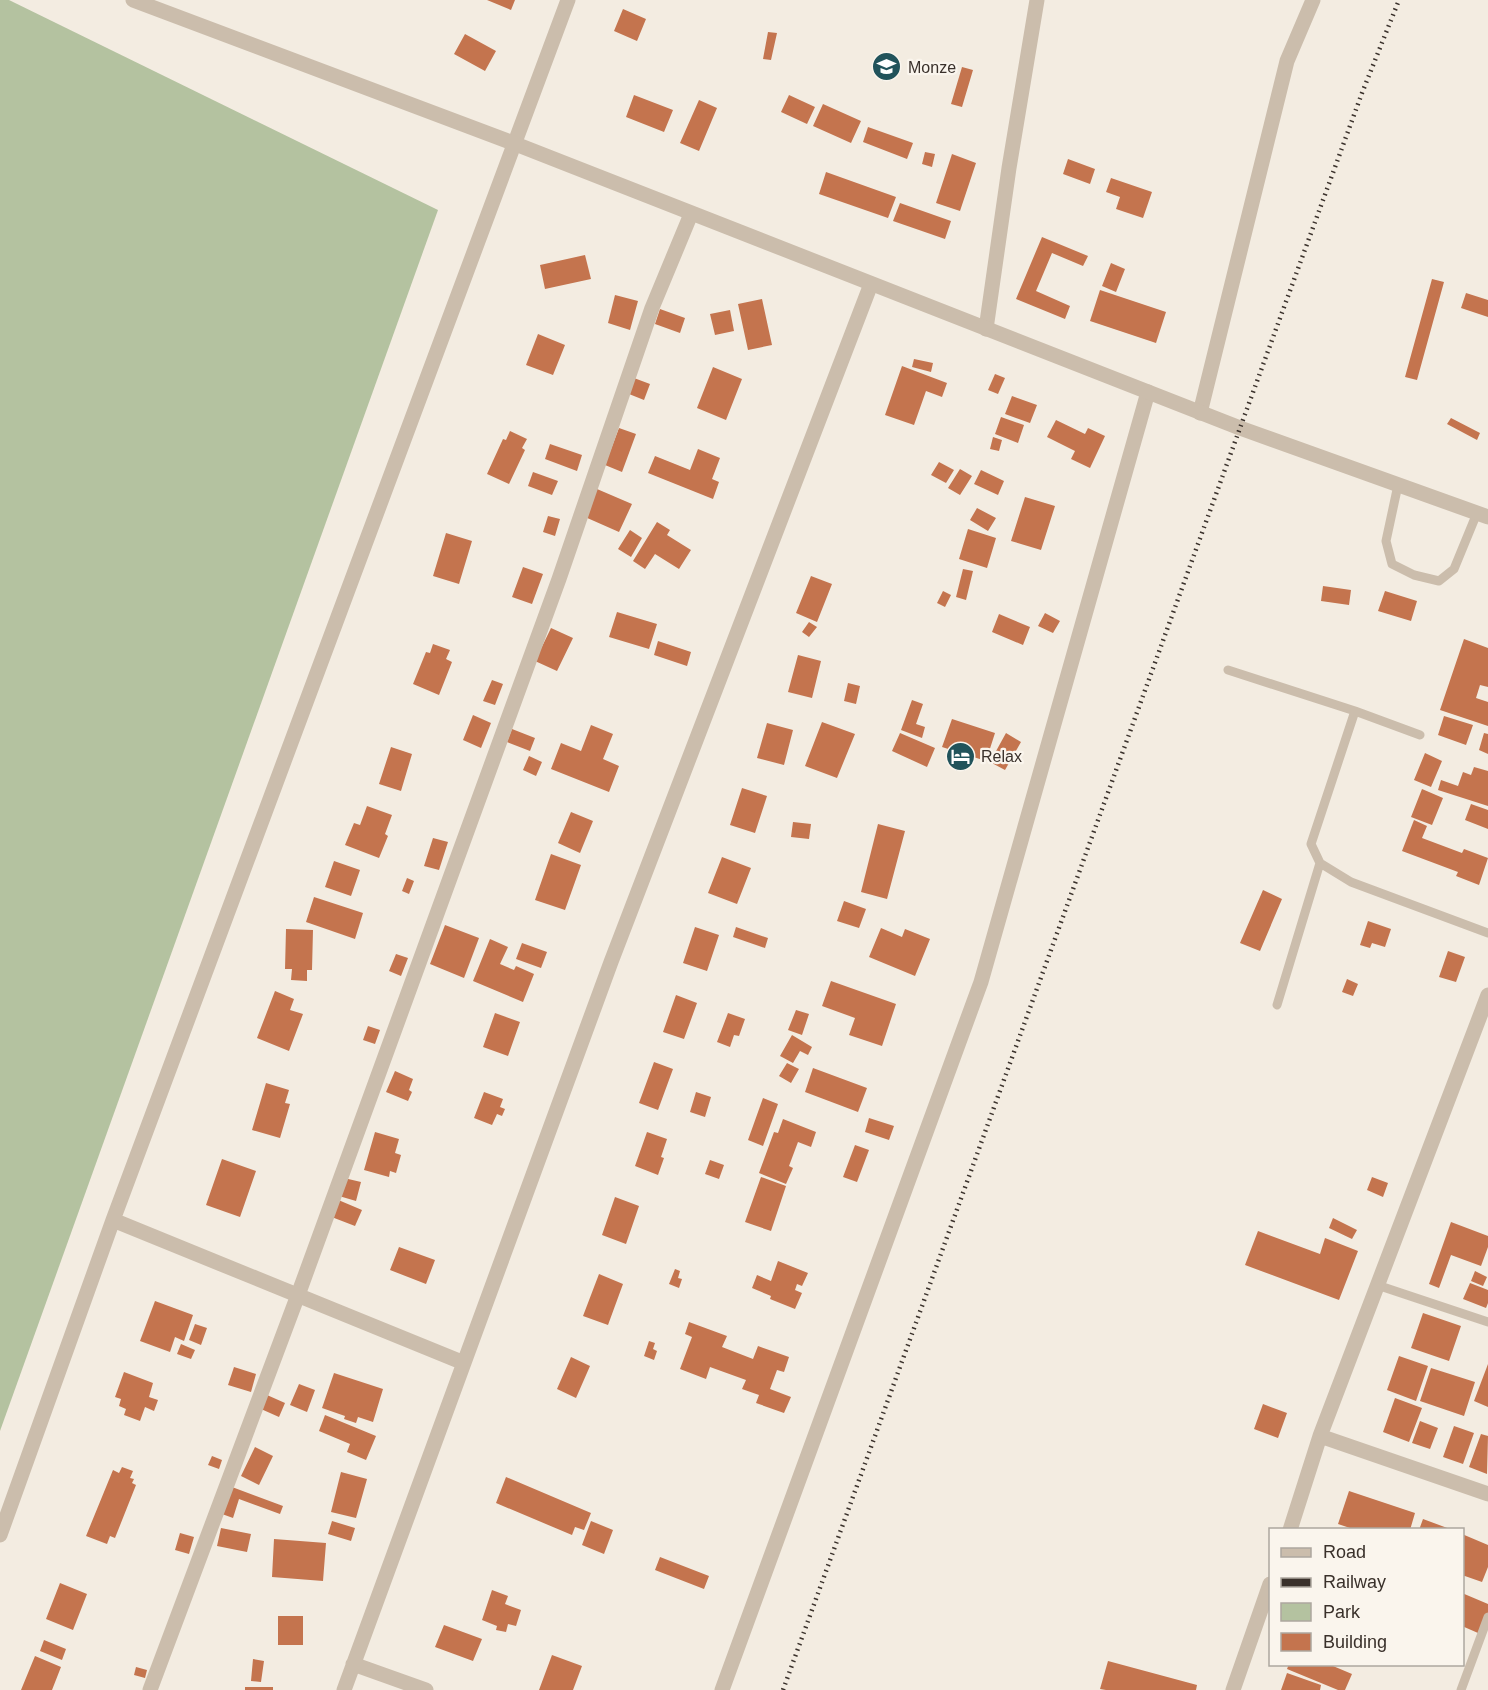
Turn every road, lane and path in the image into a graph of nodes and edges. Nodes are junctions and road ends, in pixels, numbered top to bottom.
1 (133, 0) edge
2 (568, 0) edge
3 (1037, 0) edge
4 (1313, 0) edge
5 (513, 143) junction
6 (691, 214) junction
7 (871, 284) junction
8 (986, 329) junction
9 (1148, 392) junction
10 (1200, 413) junction
11 (1398, 485) junction
12 (1482, 515) edge
13 (1228, 670) dead end
14 (1355, 711) junction
15 (1420, 735) dead end
16 (1320, 863) junction
17 (1488, 933) edge
18 (1488, 995) edge
19 (1277, 1005) dead end
20 (113, 1221) junction
21 (1377, 1285) junction
22 (298, 1295) junction
23 (1488, 1322) edge
24 (464, 1363) junction
25 (1320, 1436) junction
26 (1488, 1494) edge
27 (1291, 1528) edge
28 (0, 1535) edge
29 (1269, 1587) edge
30 (1488, 1617) edge
31 (353, 1664) junction
32 (150, 1690) edge
33 (344, 1690) edge
34 (426, 1690) edge
35 (722, 1690) edge
36 (1233, 1690) edge
37 (1461, 1690) edge

1 - 5 street
2 - 5 street
3 - 8 street
4 - 10 street
5 - 6 street
5 - 20 street
6 - 7 street
6 - 22 street
7 - 8 street
7 - 24 street
8 - 9 street
9 - 10 street
9 - 35 street
10 - 11 street
11 - 12 street
11 - 12 lane
13 - 14 lane
14 - 15 lane
14 - 16 lane
16 - 17 lane
16 - 19 lane
18 - 21 street
20 - 22 street
20 - 28 street
21 - 23 lane
21 - 25 street
22 - 24 street
22 - 32 street
24 - 31 street
25 - 26 street
25 - 27 street
29 - 36 street
30 - 37 lane
31 - 33 street
31 - 34 street

